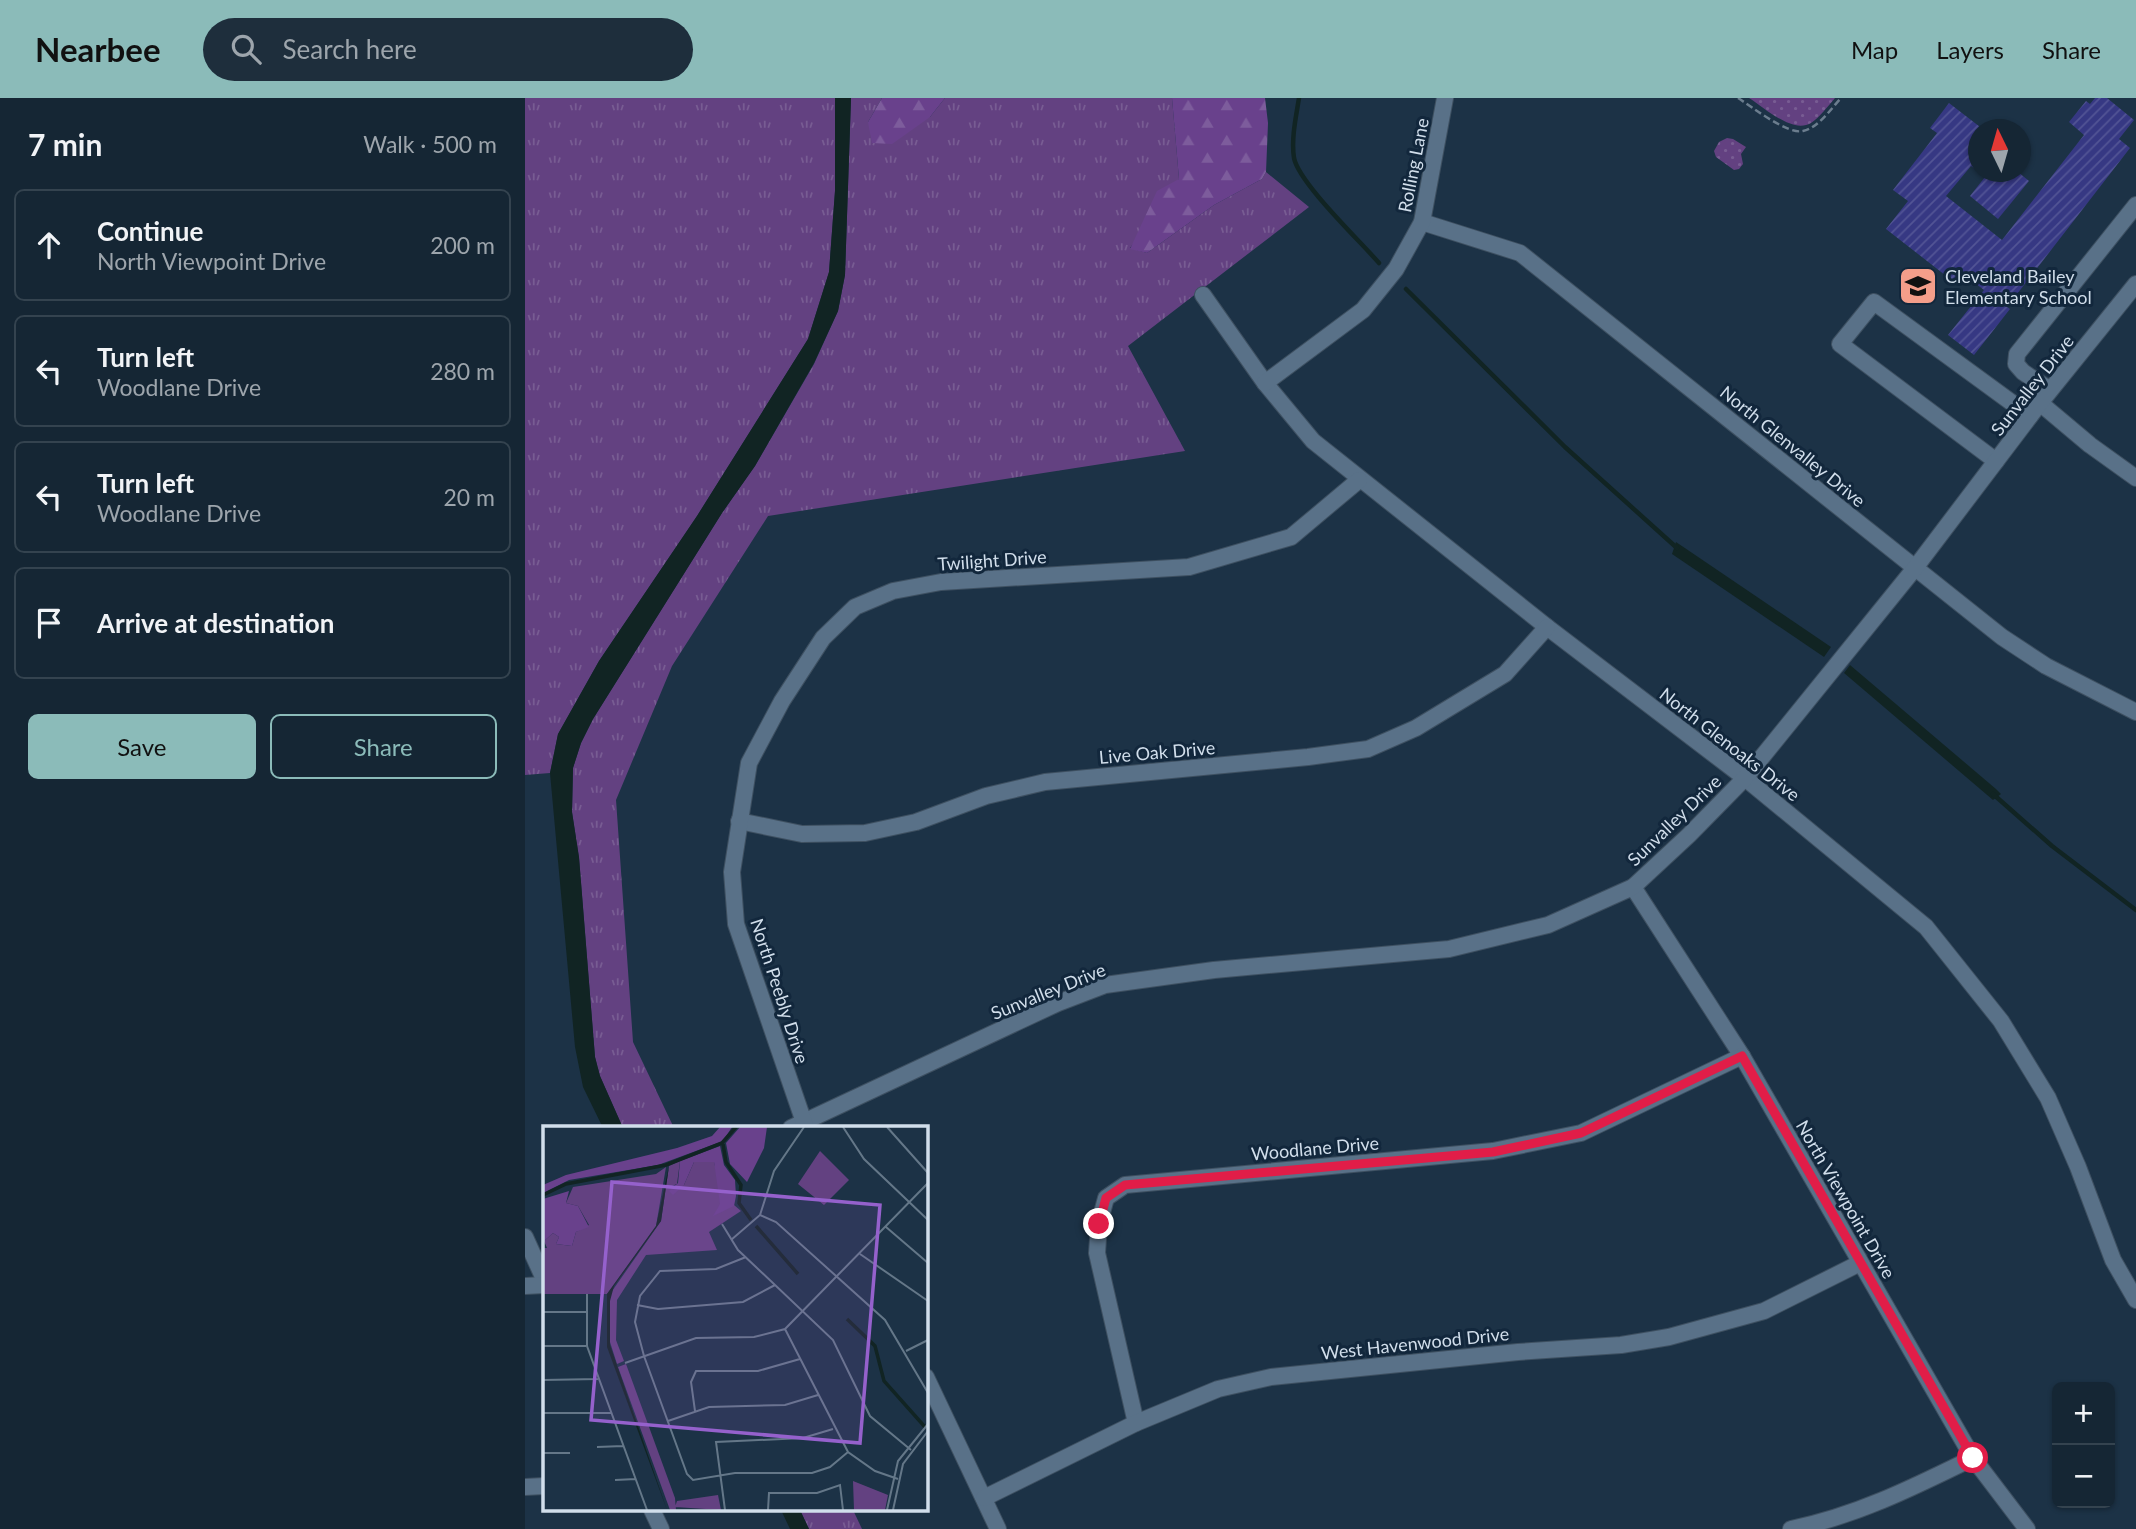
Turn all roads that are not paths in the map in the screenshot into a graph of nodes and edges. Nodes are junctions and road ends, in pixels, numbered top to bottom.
1 (1445, 98) edge
2 (2136, 205) edge
3 (1422, 222) junction
4 (2136, 284) edge
5 (1203, 295) dead end
6 (1265, 383) junction
7 (2045, 397) junction
8 (2030, 416) junction
9 (1996, 461) junction
10 (2136, 478) edge
11 (1359, 480) junction
12 (1915, 568) junction
13 (1547, 627) junction
14 (2136, 712) edge
15 (1745, 778) junction
16 (739, 821) junction
17 (1633, 887) junction
18 (1742, 1056) junction
19 (800, 1126) edge
20 (525, 1237) edge
21 (1860, 1263) junction
22 (543, 1280) edge
23 (543, 1282) edge
24 (525, 1286) edge
25 (2136, 1300) edge
26 (927, 1379) edge
27 (1136, 1423) junction
28 (1973, 1458) junction
29 (543, 1486) edge
30 (525, 1487) edge
31 (984, 1498) junction
32 (653, 1512) edge
33 (661, 1529) edge
34 (998, 1529) edge
35 (1791, 1529) edge
36 (2027, 1529) edge

1 - 3 street, Rolling Lane
2 - 7 street
3 - 6 street, Rolling Lane
3 - 12 street, North Glenvalley Drive
4 - 7 street, Sunvalley Drive
5 - 6 street, North Glenoaks Drive
6 - 11 street, North Glenoaks Drive
7 - 8 street, Sunvalley Drive
7 - 10 street
8 - 9 street, Sunvalley Drive
8 - 9 street
9 - 12 street, Sunvalley Drive
11 - 13 street, North Glenoaks Drive
11 - 16 street, Twilight Drive
12 - 14 street, North Glenvalley Drive
12 - 15 street, Sunvalley Drive
13 - 15 street, North Glenoaks Drive
13 - 16 street, Live Oak Drive
15 - 17 street, Sunvalley Drive
15 - 25 street, North Glenoaks Drive
16 - 19 street, North Peebly Drive
17 - 18 street, North Viewpoint Drive
17 - 19 street, Sunvalley Drive
18 - 21 street, North Viewpoint Drive
18 - 27 street, Woodlane Drive
20 - 22 street
21 - 27 street, West Havenwood Drive
21 - 28 street, North Viewpoint Drive
23 - 24 street
26 - 31 street
27 - 31 street, West Havenwood Drive
28 - 35 street
28 - 36 street, North Viewpoint Drive
29 - 30 street
31 - 34 street
32 - 33 street

